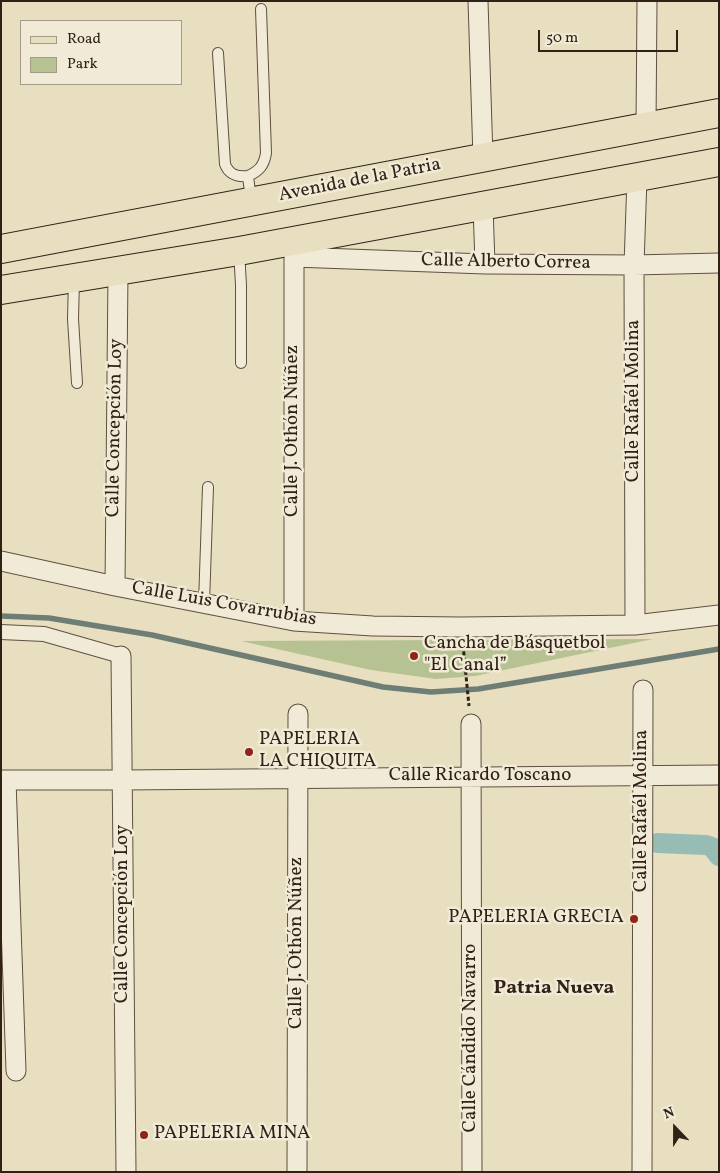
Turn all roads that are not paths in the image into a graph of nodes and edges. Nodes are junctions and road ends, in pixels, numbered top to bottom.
1 (478, 1) edge
2 (647, 1) edge
3 (261, 9) dead end
4 (218, 53) dead end
5 (719, 113) edge
6 (646, 127) junction
7 (483, 158) junction
8 (719, 162) edge
9 (638, 178) junction
10 (249, 189) junction
11 (484, 206) junction
12 (1, 249) edge
13 (294, 249) junction
14 (240, 251) junction
15 (719, 263) edge
16 (485, 264) junction
17 (634, 265) junction
18 (118, 271) junction
19 (74, 277) junction
20 (1, 290) edge
21 (241, 363) dead end
22 (77, 383) dead end
23 (208, 488) dead end
24 (1, 561) edge
25 (115, 586) junction
26 (204, 603) junction
27 (719, 615) edge
28 (294, 621) junction
29 (635, 625) junction
30 (1, 632) edge
31 (121, 656) joint
32 (643, 690) dead end
33 (298, 714) dead end
34 (471, 724) dead end
35 (719, 775) edge
36 (643, 776) junction
37 (472, 777) junction
38 (299, 779) junction
39 (4, 780) edge
40 (123, 780) junction
41 (16, 1071) dead end
42 (126, 1172) edge
43 (297, 1172) edge
44 (472, 1172) edge
45 (642, 1172) edge

1 - 7 street
2 - 6 street
3 - 10 lane
4 - 10 lane
5 - 6 main road, Avenida de la Patria
6 - 7 main road, Avenida de la Patria
7 - 10 main road, Avenida de la Patria
8 - 9 main road
9 - 11 main road
9 - 17 street, Calle Rafaél Molina
10 - 12 main road, Avenida de la Patria
11 - 13 main road
11 - 16 street
13 - 14 main road
13 - 16 street, Calle Alberto Correa
13 - 28 street, Calle J. Othón Núñez
14 - 18 main road
14 - 21 lane
15 - 17 street, Calle Alberto Correa
16 - 17 street, Calle Alberto Correa
17 - 29 street, Calle Rafaél Molina
18 - 19 main road
18 - 25 street, Calle Concepción Loy
19 - 20 main road
19 - 22 lane
23 - 26 lane
24 - 25 street, Calle Luis Covarrubias
25 - 26 street, Calle Luis Covarrubias
26 - 28 street, Calle Luis Covarrubias
27 - 29 street, Calle Luis Covarrubias
28 - 29 street, Calle Luis Covarrubias
30 - 31 street
31 - 40 street, Calle Concepción Loy
32 - 36 street, Calle Rafaél Molina
33 - 38 street, Calle J. Othón Núñez
34 - 37 street, Calle Cándido Navarro
35 - 36 street, Calle Ricardo Toscano
36 - 37 street, Calle Ricardo Toscano
36 - 45 street, Calle Rafaél Molina
37 - 38 street, Calle Ricardo Toscano
37 - 44 street, Calle Cándido Navarro
38 - 40 street, Calle Ricardo Toscano
38 - 43 street, Calle J. Othón Núñez
39 - 40 street, Calle Ricardo Toscano
39 - 41 street
40 - 42 street, Calle Concepción Loy

